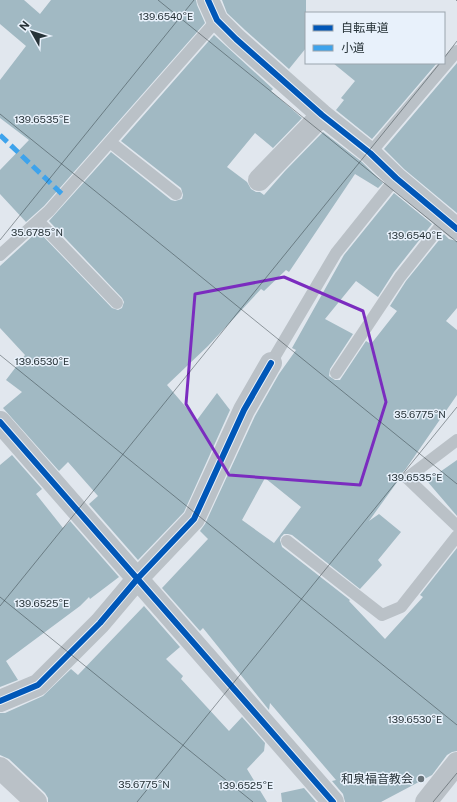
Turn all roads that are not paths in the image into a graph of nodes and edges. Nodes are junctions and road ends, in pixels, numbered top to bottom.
1 (208, 0) edge
2 (217, 20) junction
3 (457, 51) edge
4 (322, 115) junction
5 (110, 142) junction
6 (370, 153) junction
7 (396, 178) junction
8 (259, 180) dead end
9 (176, 194) dead end
10 (38, 221) junction
11 (451, 224) edge
12 (0, 255) edge
13 (118, 304) dead end
14 (271, 363) joint
15 (336, 373) dead end
16 (0, 422) edge
17 (457, 440) edge
18 (457, 526) edge
19 (457, 536) edge
20 (287, 541) dead end
21 (138, 578) junction
22 (0, 701) edge
23 (457, 763) edge
24 (0, 768) edge
25 (36, 802) edge
26 (333, 802) edge
27 (426, 802) edge

1 - 2 street
2 - 4 street
2 - 5 lane
3 - 6 lane
4 - 6 street
4 - 8 street
5 - 9 lane
5 - 10 lane
6 - 7 street
7 - 11 street
7 - 14 lane
10 - 12 lane
10 - 13 lane
11 - 15 lane
14 - 21 street
16 - 21 street
17 - 18 lane
19 - 20 lane
21 - 22 street
21 - 26 street
23 - 27 street
24 - 25 street

